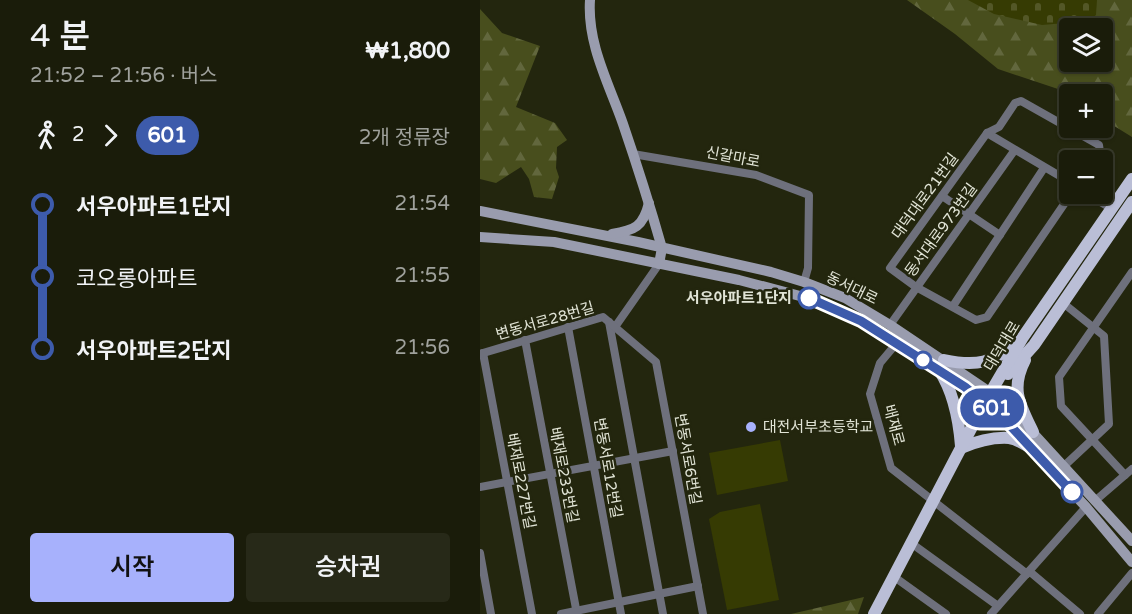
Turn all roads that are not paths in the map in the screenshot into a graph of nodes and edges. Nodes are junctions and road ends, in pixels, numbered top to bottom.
1 (590, 0) edge
2 (987, 133) junction
3 (1100, 150) edge
4 (1014, 151) junction
5 (633, 154) junction
6 (1044, 168) junction
7 (1059, 176) edge
8 (1132, 179) edge
9 (942, 196) junction
10 (1132, 202) edge
11 (649, 203) junction
12 (1064, 204) edge
13 (1104, 204) edge
14 (1112, 209) junction
15 (480, 210) edge
16 (970, 215) junction
17 (1128, 217) edge
18 (604, 235) junction
19 (1000, 235) junction
20 (480, 237) edge
21 (662, 248) junction
22 (659, 264) junction
23 (1132, 272) edge
24 (804, 282) junction
25 (916, 287) junction
26 (1063, 303) junction
27 (953, 306) junction
28 (612, 324) junction
29 (890, 325) junction
30 (1094, 326) junction
31 (568, 327) junction
32 (1023, 337) junction
33 (525, 340) junction
34 (896, 344) junction
35 (1034, 345) junction
36 (482, 353) edge
37 (941, 365) junction
38 (988, 397) junction
39 (1034, 432) junction
40 (1093, 440) junction
41 (961, 448) junction
42 (1031, 448) junction
43 (673, 451) junction
44 (634, 458) junction
45 (594, 465) junction
46 (1064, 466) junction
47 (1132, 469) edge
48 (550, 474) junction
49 (1125, 475) junction
50 (507, 482) junction
51 (480, 486) edge
52 (934, 500) junction
53 (1096, 500) junction
54 (1086, 507) junction
55 (1132, 541) edge
56 (910, 543) junction
57 (480, 553) edge
58 (1132, 562) edge
59 (1028, 572) junction
60 (1132, 573) edge
61 (893, 576) junction
62 (698, 586) junction
63 (659, 594) junction
64 (619, 602) junction
65 (998, 606) junction
66 (576, 612) edge
67 (876, 613) edge
68 (491, 614) edge
69 (532, 614) edge
70 (561, 614) edge
71 (621, 614) edge
72 (663, 614) edge
73 (703, 614) edge
74 (946, 614) edge
75 (991, 614) edge
76 (1080, 614) edge
77 (1098, 614) edge

1 - 5 street
2 - 3 street, 대덕대로21번길
2 - 4 street
2 - 9 street, 대덕대로21번길
4 - 6 street
4 - 16 street, 동서대로973번길
5 - 11 street
5 - 24 street, 신갈마로
6 - 7 street
6 - 19 street
8 - 14 main road, 대덕대로
9 - 16 street
9 - 25 street, 대덕대로21번길
10 - 17 main road, 대덕대로
11 - 18 street
11 - 21 street
12 - 27 street, 대덕대로21번길
13 - 14 street
14 - 32 main road, 대덕대로
15 - 18 street, 동서대로
16 - 19 street
16 - 25 street, 동서대로973번길
17 - 26 main road, 대덕대로
18 - 21 street, 동서대로
19 - 27 street
20 - 22 street, 동서대로
21 - 22 street
21 - 24 street, 동서대로
22 - 28 street
22 - 34 street, 동서대로
23 - 30 street
24 - 29 street, 동서대로
25 - 27 street, 대덕대로21번길
25 - 29 street, 동서대로973번길
26 - 30 street
26 - 35 main road, 대덕대로
28 - 31 street, 변동서로28번길
28 - 43 street, 변동서로6번길
28 - 44 street
29 - 37 street, 동서대로
30 - 40 street
30 - 40 street
31 - 33 street, 변동서로28번길
31 - 45 street, 변동서로12번길
32 - 37 main road
32 - 38 main road, 대덕대로
33 - 36 street, 변동서로28번길
33 - 48 street, 배재로233번길
34 - 37 street, 동서대로
34 - 52 street, 배재로
35 - 38 main road, 대덕대로
35 - 39 main road
36 - 50 street, 배재로227번길
37 - 38 street, 동서대로
37 - 41 main road
38 - 39 street, 동서대로
38 - 41 main road
38 - 42 street, 동서대로
39 - 46 street, 동서대로
40 - 46 street
40 - 49 street
41 - 42 main road
41 - 52 main road
42 - 54 street, 동서대로
43 - 44 street
43 - 62 street, 변동서로6번길
44 - 45 street
44 - 63 street
45 - 48 street
45 - 64 street, 변동서로12번길
46 - 53 street, 동서대로
47 - 49 street
48 - 50 street
48 - 66 street, 배재로233번길
49 - 53 street
50 - 51 street
50 - 69 street, 배재로227번길
52 - 56 main road
52 - 59 street, 배재로
53 - 55 street, 동서대로
54 - 58 street, 동서대로
54 - 59 street
56 - 61 main road
56 - 65 street
57 - 68 street
59 - 65 street
59 - 76 street, 배재로
60 - 77 street
61 - 67 main road
61 - 74 street
62 - 63 street
62 - 73 street, 변동서로6번길
63 - 64 street
63 - 72 street
64 - 66 street
64 - 71 street, 변동서로12번길
65 - 75 street
66 - 70 street

